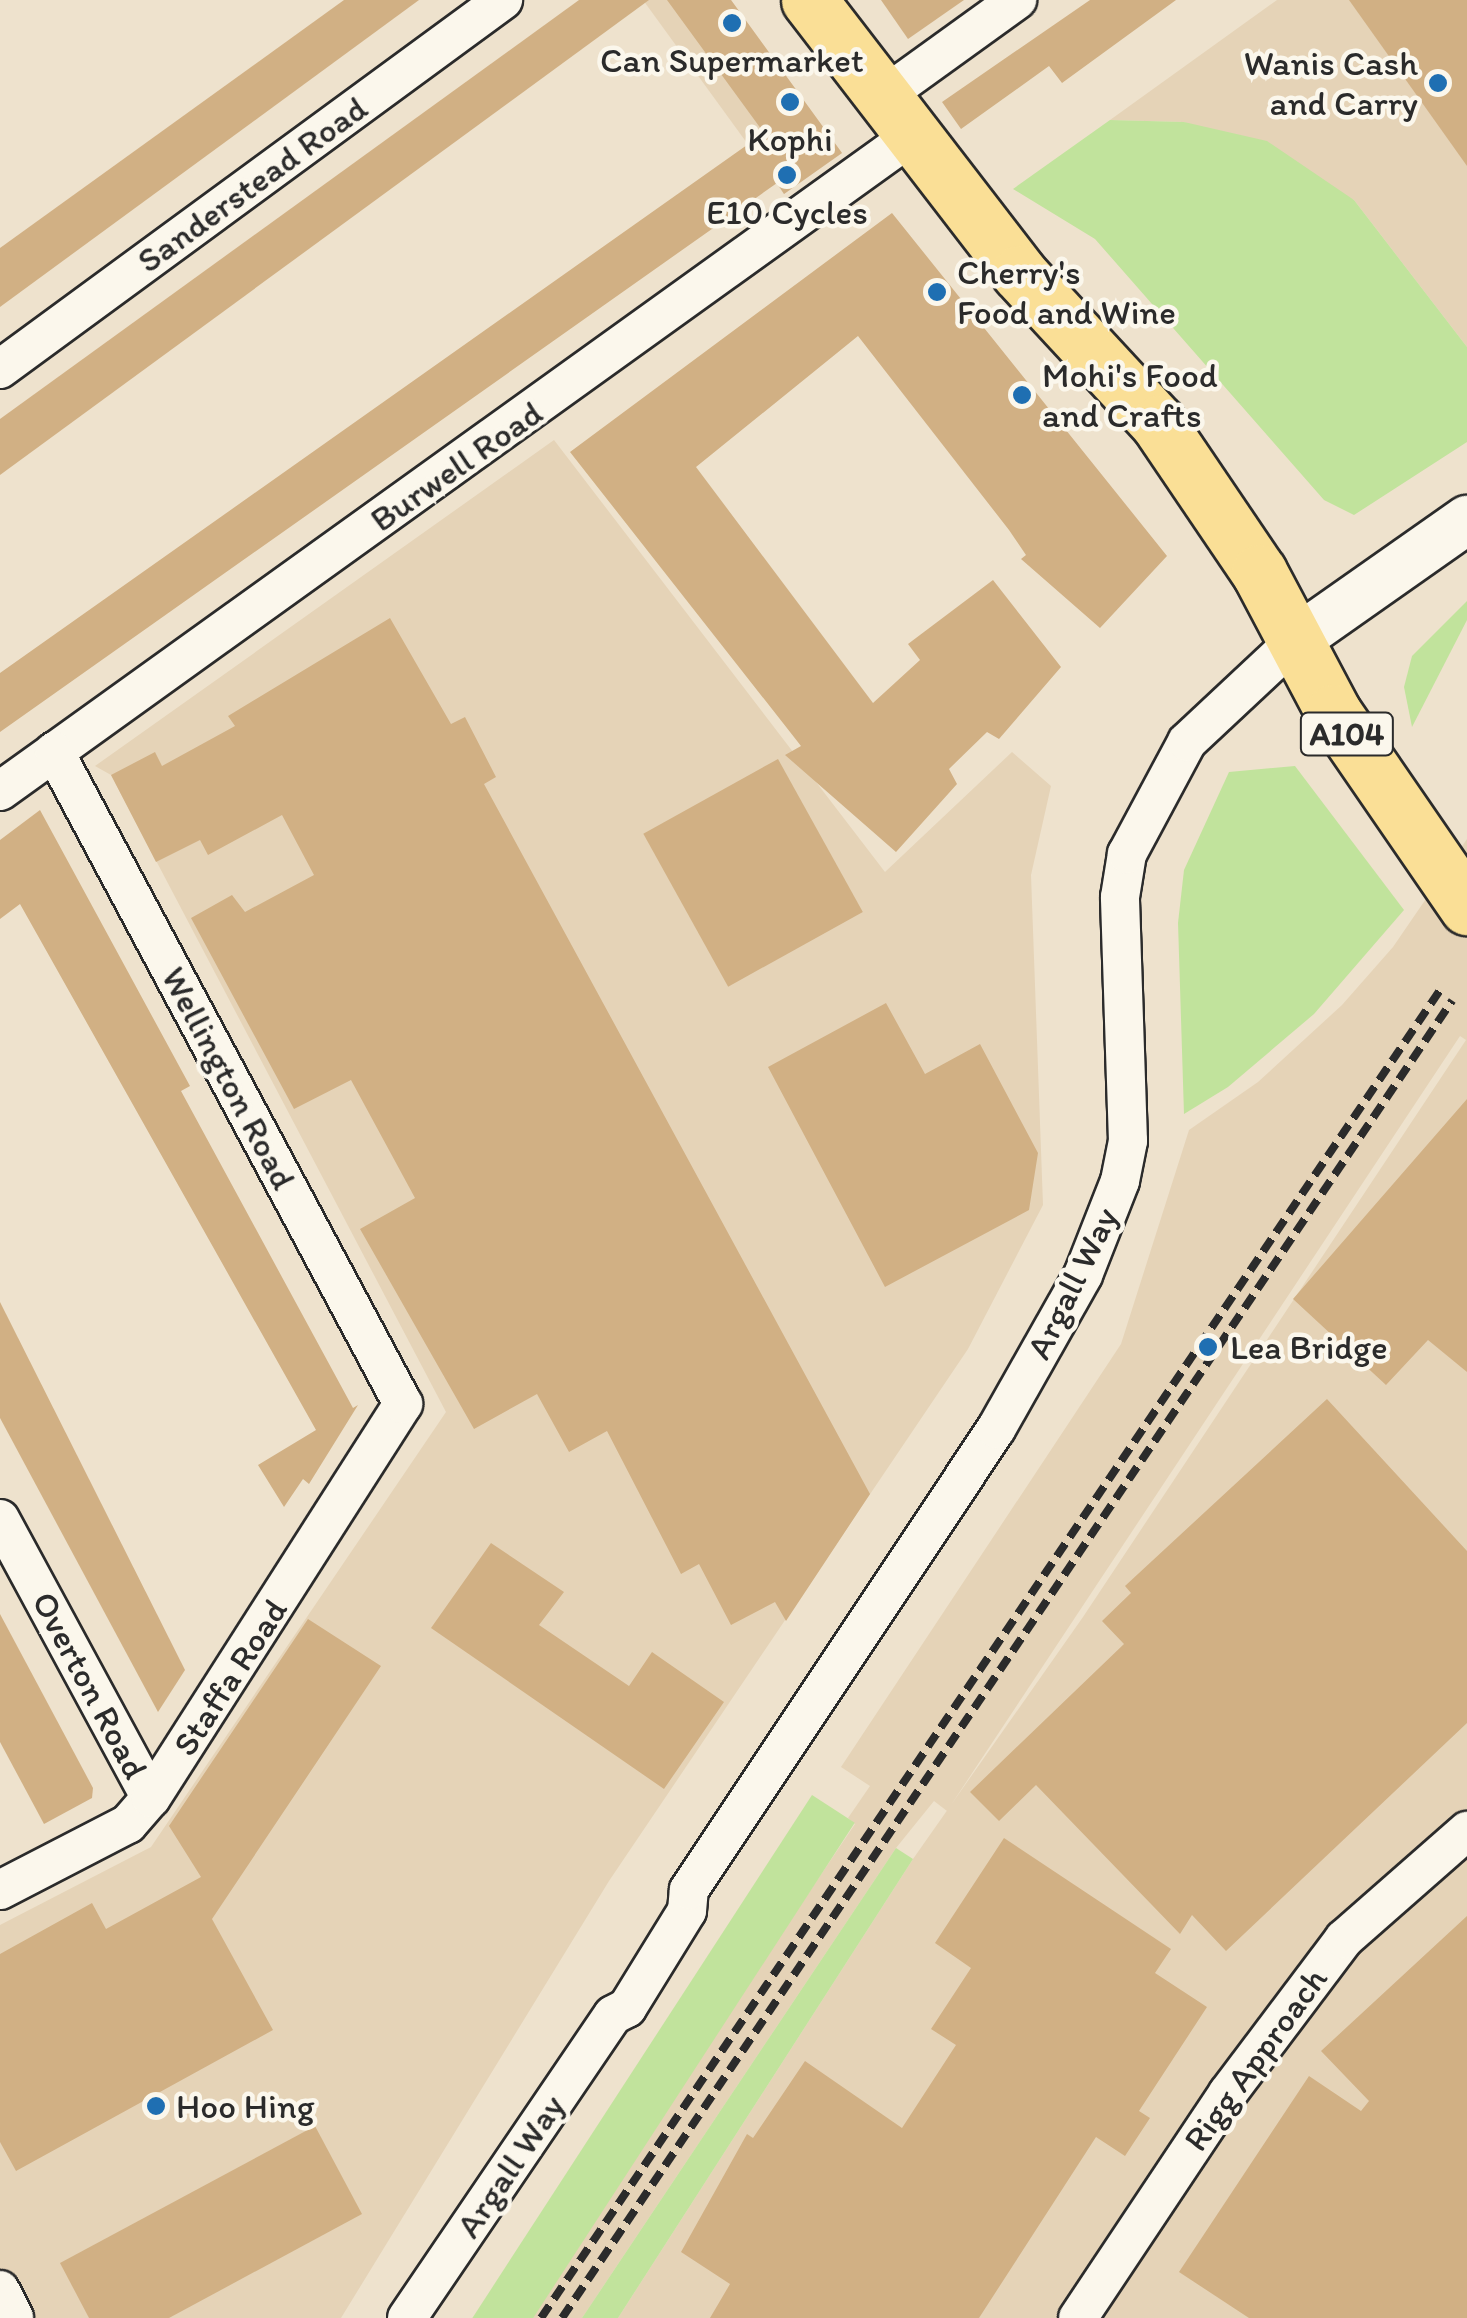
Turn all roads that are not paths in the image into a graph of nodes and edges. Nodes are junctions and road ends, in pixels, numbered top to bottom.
1 (503, 0) edge
2 (810, 0) edge
3 (1016, 0) edge
4 (896, 118) junction
5 (0, 369) edge
6 (1467, 520) edge
7 (1296, 640) junction
8 (54, 751) junction
9 (0, 791) edge
10 (1467, 907) edge
11 (404, 1404) joint
12 (0, 1519) edge
13 (150, 1798) junction
14 (1467, 1831) edge
15 (0, 1890) edge
16 (0, 2290) edge
17 (14, 2318) edge
18 (406, 2318) edge
19 (1078, 2318) edge

1 - 5 street, Sanderstead Road
2 - 4 main road, A104
3 - 4 street, Burwell Road
4 - 7 main road, A104
4 - 8 street, Burwell Road
6 - 7 street
7 - 10 main road, A104
7 - 18 street, Argall Way
8 - 9 street, Burwell Road
8 - 11 street, Wellington Road
11 - 13 street, Staffa Road
12 - 13 street, Overton Road
13 - 15 street, Staffa Road
14 - 19 street, Rigg Approach
16 - 17 street

